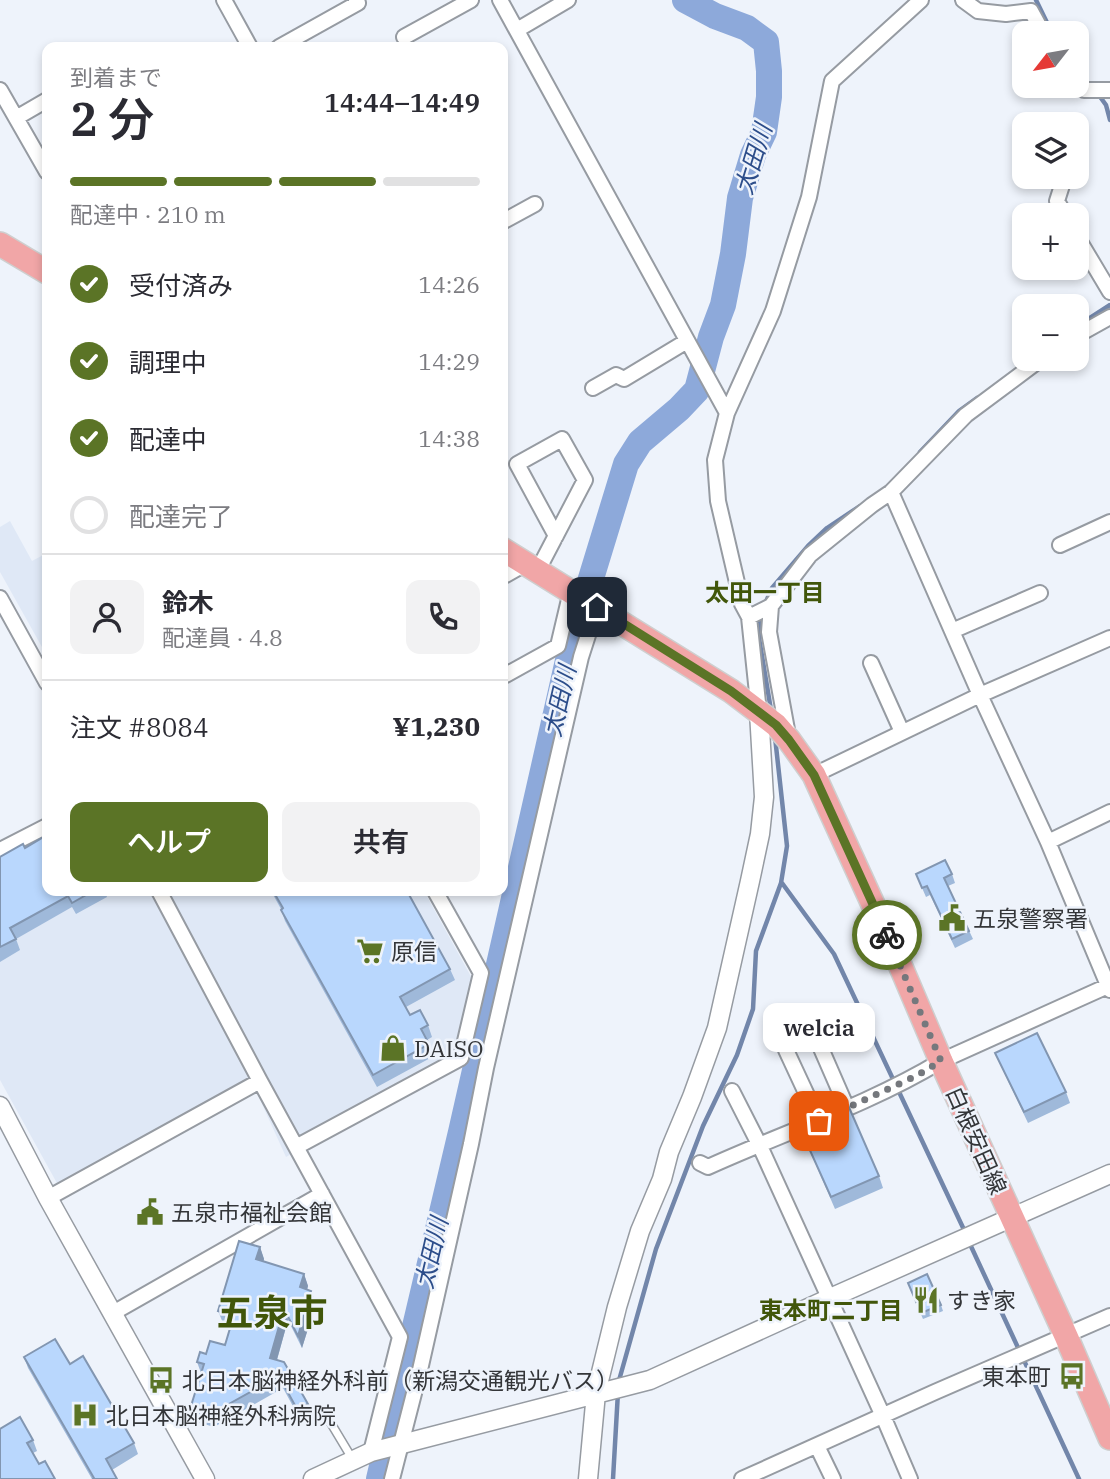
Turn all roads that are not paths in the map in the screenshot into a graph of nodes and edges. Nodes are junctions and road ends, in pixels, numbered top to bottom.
1 (224, 0) edge
2 (356, 0) edge
3 (471, 0) edge
4 (500, 0) edge
5 (568, 0) edge
6 (921, 0) edge
7 (963, 0) edge
8 (1036, 21) edge
9 (517, 30) junction
10 (404, 37) dead end
11 (247, 42) edge
12 (288, 42) edge
13 (0, 90) edge
14 (42, 103) edge
15 (16, 118) junction
16 (42, 163) edge
17 (535, 204) dead end
18 (508, 219) edge
19 (0, 244) edge
20 (1089, 257) edge
21 (42, 269) edge
22 (1110, 292) edge
23 (1110, 317) edge
24 (1089, 329) edge
25 (687, 341) junction
26 (1025, 371) edge
27 (593, 388) dead end
28 (727, 413) junction
29 (891, 492) junction
30 (1110, 522) edge
31 (556, 536) junction
32 (1060, 545) dead end
33 (508, 552) edge
34 (532, 567) junction
35 (508, 575) edge
36 (571, 591) junction
37 (1040, 593) dead end
38 (0, 598) edge
39 (771, 606) junction
40 (597, 607) junction
41 (750, 617) junction
42 (952, 631) junction
43 (1110, 638) edge
44 (871, 663) dead end
45 (42, 674) edge
46 (508, 674) edge
47 (980, 695) junction
48 (759, 712) junction
49 (902, 733) junction
50 (789, 740) junction
51 (814, 775) junction
52 (1110, 812) edge
53 (42, 829) edge
54 (1048, 842) junction
55 (0, 850) edge
56 (162, 896) edge
57 (438, 896) edge
58 (1109, 987) edge
59 (806, 1014) dead end
60 (786, 1050) dead end
61 (941, 1061) junction
62 (260, 1081) junction
63 (732, 1091) dead end
64 (0, 1106) edge
65 (847, 1108) junction
66 (819, 1121) junction
67 (758, 1144) junction
68 (296, 1147) junction
69 (701, 1163) dead end
70 (1110, 1174) edge
71 (322, 1194) junction
72 (48, 1198) junction
73 (1012, 1217) junction
74 (828, 1298) junction
75 (113, 1314) junction
76 (1110, 1316) edge
77 (1066, 1336) junction
78 (596, 1393) junction
79 (323, 1410) dead end
80 (883, 1416) junction
81 (1110, 1438) edge
82 (400, 1445) junction
83 (817, 1446) junction
84 (372, 1452) junction
85 (353, 1461) junction
86 (746, 1478) edge
87 (205, 1479) edge
88 (313, 1479) edge
89 (392, 1479) edge
90 (588, 1479) edge
91 (833, 1479) edge
92 (910, 1479) edge

1 - 11 street
2 - 12 street
3 - 10 street
4 - 9 street
5 - 9 street
6 - 28 street
7 - 8 street
9 - 25 street
13 - 15 street
14 - 15 street
15 - 16 street
17 - 18 street
19 - 21 main road
20 - 22 street
23 - 24 street
25 - 27 street
25 - 28 street
26 - 29 street
28 - 41 street
29 - 39 street
29 - 42 street
30 - 32 street
31 - 31 street
31 - 34 street
33 - 34 main road, 白根安田線
34 - 35 street
34 - 36 main road, 白根安田線
36 - 40 main road, 白根安田線
36 - 46 street
37 - 42 street
38 - 45 street
39 - 41 street
39 - 50 street
40 - 48 main road, 白根安田線
40 - 82 street
41 - 48 street
42 - 47 street
43 - 47 street
44 - 49 street
47 - 49 street
47 - 54 street
48 - 50 main road, 白根安田線
48 - 78 street
49 - 51 street
50 - 51 main road, 白根安田線
51 - 61 main road, 白根安田線
52 - 54 street
53 - 55 street
54 - 58 street
56 - 62 street
57 - 68 street
58 - 61 street
59 - 65 street
60 - 66 street
61 - 65 street
61 - 73 main road, 白根安田線
62 - 68 street
62 - 72 street
63 - 67 street
64 - 72 street
65 - 66 street
66 - 67 street
67 - 69 street
67 - 74 street
68 - 71 street
70 - 73 street
71 - 75 street
71 - 84 street
72 - 75 street
73 - 74 street
73 - 77 main road, 白根安田線
74 - 78 street
74 - 80 street
75 - 87 street
76 - 77 street
77 - 80 street
77 - 81 main road, 白根安田線
78 - 82 street
78 - 90 street
79 - 85 lane
80 - 83 street
80 - 92 street
82 - 84 street
82 - 89 street
83 - 86 street
83 - 91 street
84 - 85 street
85 - 88 street

